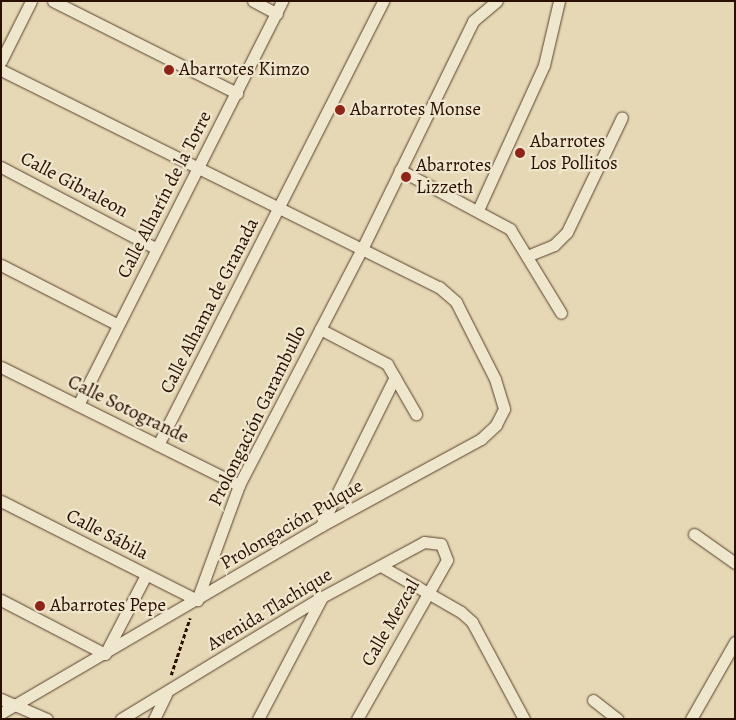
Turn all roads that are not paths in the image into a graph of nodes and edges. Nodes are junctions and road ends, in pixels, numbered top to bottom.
1 (53, 1) edge
2 (253, 1) edge
3 (282, 1) edge
4 (383, 1) edge
5 (497, 1) edge
6 (559, 1) edge
7 (26, 3) edge
8 (277, 14) junction
9 (1, 61) edge
10 (1, 70) edge
11 (237, 93) junction
12 (622, 117) dead end
13 (1, 167) edge
14 (198, 169) junction
15 (400, 170) junction
16 (279, 210) junction
17 (478, 210) junction
18 (157, 249) junction
19 (361, 251) junction
20 (528, 256) junction
21 (1, 265) edge
22 (562, 313) dead end
23 (118, 326) junction
24 (320, 329) junction
25 (1, 367) edge
26 (394, 377) junction
27 (78, 405) junction
28 (416, 414) dead end
29 (158, 445) junction
30 (239, 485) junction
31 (1, 501) edge
32 (321, 526) junction
33 (694, 534) dead end
34 (441, 544) joint
35 (735, 563) edge
36 (381, 566) junction
37 (146, 575) junction
38 (428, 593) junction
39 (322, 597) junction
40 (1, 600) edge
41 (196, 600) junction
42 (735, 642) edge
43 (105, 654) junction
44 (166, 694) junction
45 (1, 699) edge
46 (593, 700) dead end
47 (15, 706) junction
48 (1, 713) edge
49 (47, 719) edge
50 (121, 719) edge
51 (154, 719) edge
52 (258, 719) edge
53 (357, 719) edge
54 (524, 719) edge
55 (617, 719) edge
56 (691, 719) edge

1 - 11 street
2 - 8 street
3 - 8 street, Calle Alharín de la Torre
4 - 16 street, Calle Alhama de Granada
5 - 15 street, Prolongación Garambullo
6 - 17 street
7 - 9 street
8 - 11 street, Calle Alharín de la Torre
10 - 14 street
11 - 14 street, Calle Alharín de la Torre
12 - 20 street
13 - 18 street, Calle Gibraleon
14 - 16 street
14 - 18 street, Calle Alharín de la Torre
15 - 17 street
15 - 19 street, Prolongación Garambullo
16 - 19 street
16 - 29 street, Calle Alhama de Granada
17 - 20 street
18 - 23 street, Calle Alharín de la Torre
19 - 24 street, Prolongación Garambullo
19 - 32 street, Prolongación Pulque
20 - 22 street
21 - 23 street
23 - 27 street, Calle Alharín de la Torre
24 - 26 street
24 - 30 street, Prolongación Garambullo
25 - 27 street, Calle Sotogrande
26 - 28 street
26 - 32 street
27 - 29 street, Calle Sotogrande
29 - 30 street, Calle Sotogrande
30 - 41 street, Prolongación Garambullo
31 - 37 street, Calle Sábila
32 - 41 street, Prolongación Pulque
33 - 35 street
34 - 36 street, Avenida Tlachique
34 - 38 street, Calle Mezcal
36 - 38 street
36 - 39 street, Avenida Tlachique
37 - 41 street, Calle Sábila
37 - 43 street
38 - 53 street, Calle Mezcal
38 - 54 street
39 - 44 street, Avenida Tlachique
39 - 52 street
40 - 43 street
41 - 43 street, Prolongación Pulque
42 - 56 street
43 - 47 street, Prolongación Pulque
44 - 50 street, Avenida Tlachique
44 - 51 street
45 - 47 street
46 - 55 street
47 - 48 street, Prolongación Pulque
47 - 49 street

